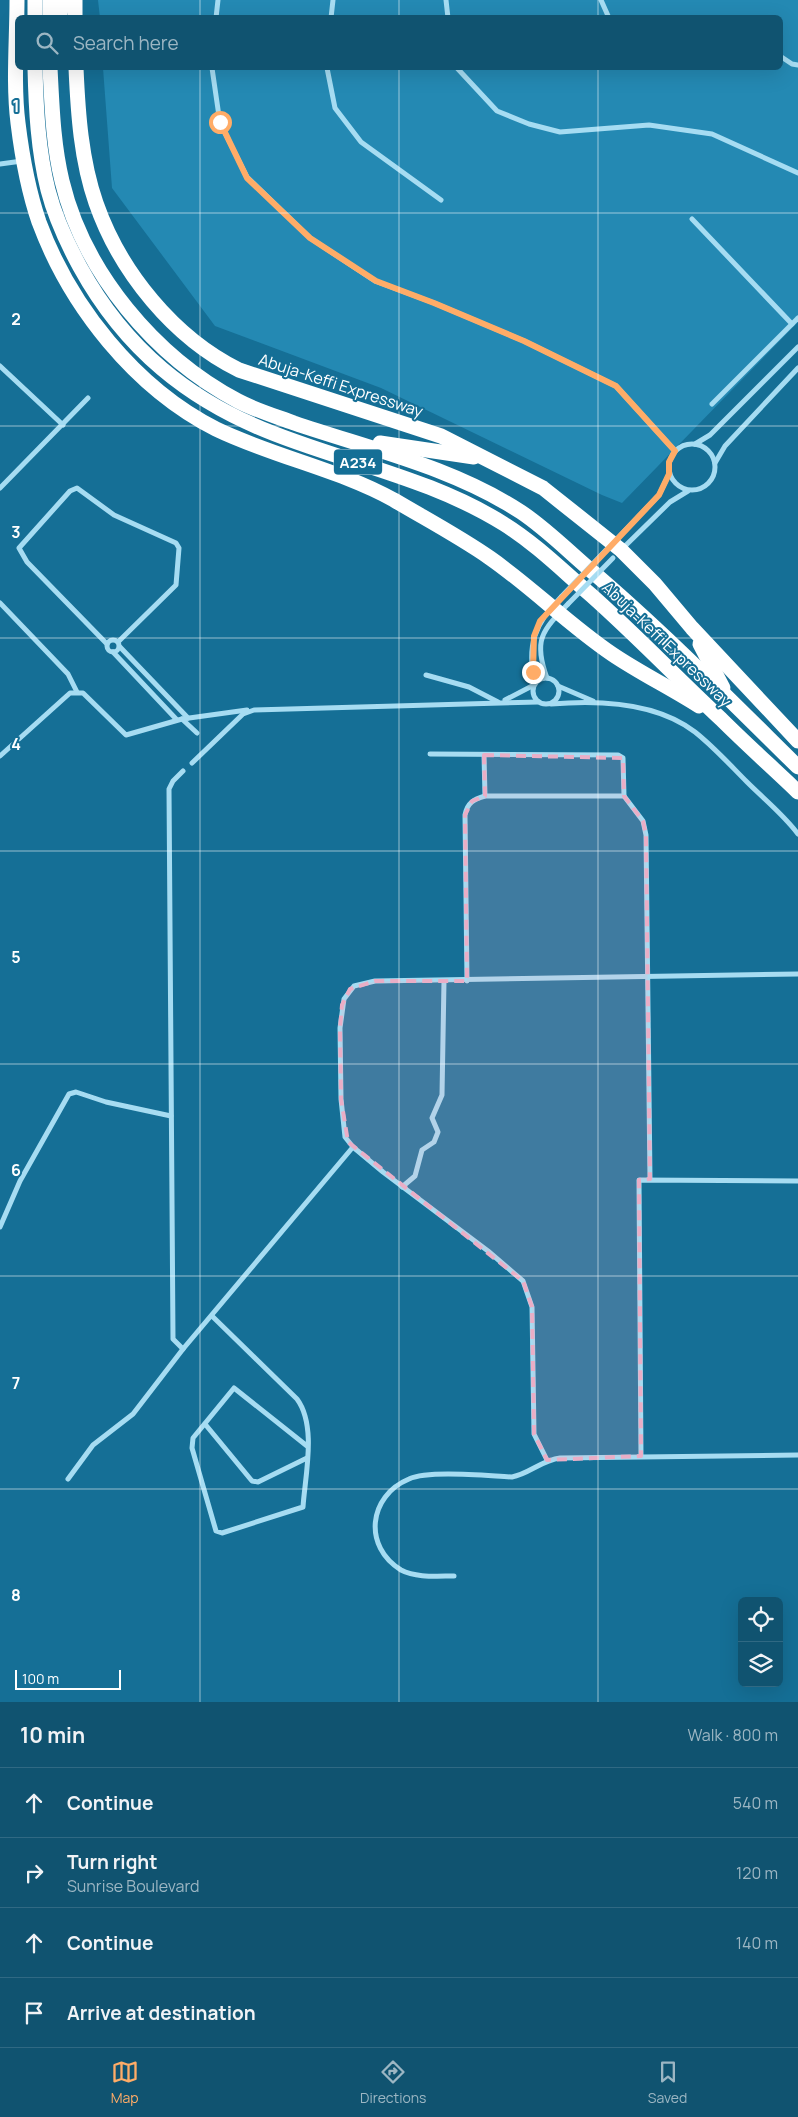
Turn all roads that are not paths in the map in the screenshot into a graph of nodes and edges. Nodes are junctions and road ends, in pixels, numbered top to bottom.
1 (16, 0) edge
2 (35, 0) edge
3 (50, 0) edge
4 (63, 0) edge
5 (75, 0) edge
6 (218, 0) edge
7 (333, 0) edge
8 (446, 0) edge
9 (601, 0) edge
10 (16, 15) edge
11 (35, 15) edge
12 (50, 15) edge
13 (60, 15) edge
14 (75, 15) edge
15 (216, 15) edge
16 (331, 15) edge
17 (448, 15) edge
18 (608, 15) edge
19 (783, 58) edge
20 (798, 65) edge
21 (17, 70) edge
22 (35, 70) edge
23 (50, 70) edge
24 (76, 70) edge
25 (212, 70) edge
26 (328, 70) edge
27 (459, 70) edge
28 (24, 161) junction
29 (1, 164) edge
30 (798, 173) edge
31 (441, 200) dead end
32 (692, 219) dead end
33 (798, 318) edge
34 (792, 324) junction
35 (798, 348) edge
36 (0, 366) edge
37 (798, 368) edge
38 (88, 398) dead end
39 (712, 404) dead end
40 (63, 425) junction
41 (338, 437) junction
42 (695, 444) junction
43 (312, 448) junction
44 (675, 451) junction
45 (488, 459) junction
46 (715, 463) junction
47 (669, 474) junction
48 (0, 478) edge
49 (5, 482) junction
50 (367, 485) junction
51 (0, 488) edge
52 (689, 491) junction
53 (613, 550) junction
54 (0, 603) edge
55 (560, 605) junction
56 (692, 628) junction
57 (107, 644) junction
58 (119, 644) junction
59 (112, 652) junction
60 (426, 675) dead end
61 (547, 678) junction
62 (534, 684) junction
63 (558, 686) junction
64 (77, 692) junction
65 (728, 698) junction
66 (500, 702) junction
67 (538, 702) junction
68 (596, 702) junction
69 (551, 704) junction
70 (254, 710) junction
71 (182, 719) junction
72 (721, 720) junction
73 (198, 733) dead end
74 (798, 741) edge
75 (430, 754) dead end
76 (484, 755) junction
77 (0, 756) edge
78 (192, 763) dead end
79 (798, 766) edge
80 (183, 771) dead end
81 (798, 792) edge
82 (485, 796) junction
83 (624, 796) junction
84 (798, 834) edge
85 (798, 974) edge
86 (647, 978) junction
87 (444, 981) junction
88 (467, 981) junction
89 (171, 1116) junction
90 (353, 1147) junction
91 (650, 1179) junction
92 (798, 1181) edge
93 (402, 1187) junction
94 (0, 1227) edge
95 (212, 1316) junction
96 (183, 1349) junction
97 (205, 1424) junction
98 (307, 1446) junction
99 (798, 1455) edge
100 (641, 1456) junction
101 (307, 1458) junction
102 (547, 1460) junction
103 (68, 1479) dead end
104 (454, 1576) dead end

1 - 10 highway
2 - 11 highway
3 - 12 highway
4 - 13 highway
5 - 14 highway
6 - 15 street
7 - 16 street
8 - 17 street
9 - 18 street
19 - 20 street
21 - 28 highway
22 - 43 highway, Abuja-Keffi Expressway / A234
23 - 41 highway, Abuja-Keffi Expressway / A234
24 - 45 highway, Abuja-Keffi Expressway
25 - 44 street
26 - 31 street
27 - 30 street
28 - 29 street
28 - 50 highway
32 - 34 street
33 - 34 street
34 - 39 street
35 - 42 street
36 - 40 street
37 - 46 street
38 - 40 street
40 - 49 street
41 - 45 highway
41 - 65 highway, Abuja-Keffi Expressway / A234
42 - 44 street
42 - 46 street
43 - 50 highway
43 - 72 highway, Abuja-Keffi Expressway / A234
44 - 47 street
45 - 53 highway, Abuja-Keffi Expressway
46 - 52 street
47 - 52 street
47 - 53 street
48 - 49 street
49 - 51 street
50 - 55 highway
52 - 53 street
53 - 55 street, bridge
53 - 55 street, bridge
53 - 56 highway, Abuja-Keffi Expressway
54 - 64 street
55 - 61 street
55 - 62 street
55 - 72 highway
56 - 65 highway
56 - 74 highway, Abuja-Keffi Expressway
57 - 58 street
57 - 58 street
57 - 59 street
58 - 59 street
58 - 71 street
59 - 71 street
60 - 66 street
61 - 62 street
61 - 63 street
62 - 66 street
62 - 67 street
63 - 68 street
63 - 69 street
64 - 71 street
64 - 77 street
65 - 79 highway, Abuja-Keffi Expressway / A234
66 - 67 street
66 - 70 street
67 - 69 street
68 - 69 street
68 - 84 street
70 - 71 street
70 - 78 street
71 - 73 street
72 - 81 highway, Abuja-Keffi Expressway / A234
75 - 76 street
76 - 82 street
76 - 83 street
80 - 89 street
82 - 83 street
82 - 88 street
83 - 86 street
85 - 86 street
86 - 88 street
86 - 91 street
87 - 88 street
87 - 90 street
87 - 93 street
89 - 94 street
89 - 96 street
90 - 93 street
90 - 95 street
91 - 92 street
91 - 100 street
93 - 102 street
95 - 96 street
95 - 98 street
96 - 103 street
97 - 98 street
97 - 101 street
97 - 101 street
98 - 101 street
99 - 100 street
100 - 102 street
102 - 104 street

